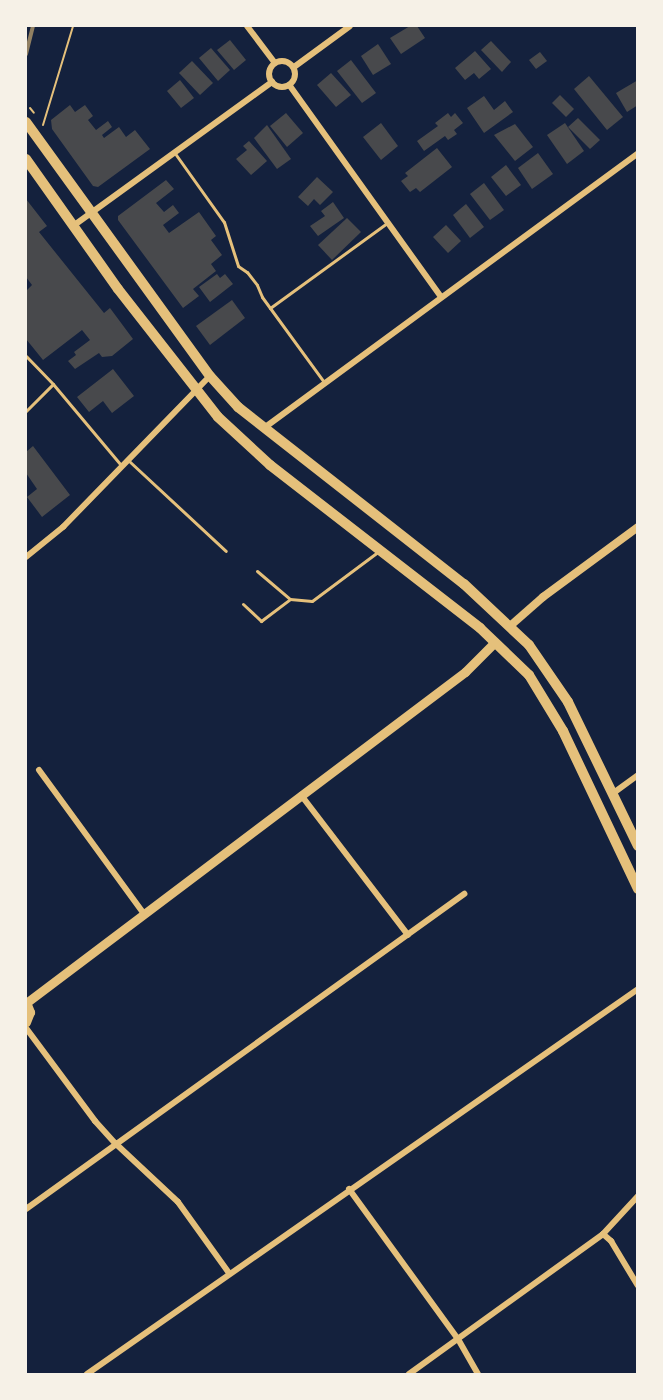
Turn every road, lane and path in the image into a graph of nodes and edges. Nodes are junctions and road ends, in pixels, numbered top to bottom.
1 (73, 26) edge
2 (247, 26) edge
3 (350, 26) edge
4 (275, 63) junction
5 (294, 67) junction
6 (272, 82) junction
7 (290, 86) junction
8 (26, 122) edge
9 (43, 125) dead end
10 (174, 152) junction
11 (638, 153) edge
12 (26, 159) edge
13 (92, 212) junction
14 (387, 223) junction
15 (73, 227) junction
16 (441, 297) junction
17 (270, 309) junction
18 (26, 356) edge
19 (210, 376) junction
20 (53, 384) junction
21 (325, 384) junction
22 (195, 391) junction
23 (26, 411) edge
24 (264, 428) junction
25 (128, 460) junction
26 (122, 466) junction
27 (638, 527) edge
28 (380, 550) junction
29 (226, 551) dead end
30 (26, 557) edge
31 (257, 571) dead end
32 (290, 599) junction
33 (243, 604) dead end
34 (510, 626) junction
35 (495, 642) junction
36 (39, 770) dead end
37 (638, 775) edge
38 (612, 794) junction
39 (301, 795) junction
40 (638, 846) edge
41 (638, 889) edge
42 (464, 894) dead end
43 (144, 914) junction
44 (408, 935) junction
45 (638, 989) edge
46 (26, 1002) edge
47 (26, 1022) edge
48 (26, 1028) edge
49 (115, 1143) junction
50 (349, 1189) junction
51 (638, 1196) edge
52 (26, 1209) edge
53 (603, 1234) junction
54 (229, 1274) junction
55 (638, 1286) edge
56 (458, 1339) junction
57 (87, 1374) edge
58 (409, 1374) edge
59 (478, 1374) edge

1 - 9 path
2 - 4 street
3 - 5 street
4 - 5 street
4 - 6 street
5 - 7 street
6 - 7 street
6 - 10 street
7 - 14 street
8 - 13 highway
10 - 13 street
10 - 17 lane
11 - 16 street
12 - 15 highway
13 - 15 street
13 - 19 highway
14 - 16 street
14 - 17 lane
15 - 22 highway
16 - 21 street
17 - 21 lane
18 - 20 lane
19 - 22 street
19 - 24 highway
20 - 23 lane
20 - 26 lane
21 - 24 street
22 - 25 street
22 - 28 highway
24 - 34 highway
25 - 26 street
25 - 29 lane
26 - 30 street
27 - 34 street
28 - 32 lane
28 - 35 highway
31 - 32 lane
32 - 33 lane
34 - 35 highway
34 - 38 highway
35 - 39 main road
35 - 41 highway
36 - 43 street
37 - 38 street
38 - 40 highway
39 - 43 main road
39 - 44 street
42 - 44 street
43 - 46 main road
44 - 49 street
45 - 50 street
46 - 47 main road
48 - 49 street
49 - 52 street
49 - 54 street
50 - 54 street
50 - 56 street
51 - 53 street
53 - 55 street
53 - 56 street
54 - 57 street
56 - 58 street
56 - 59 street

